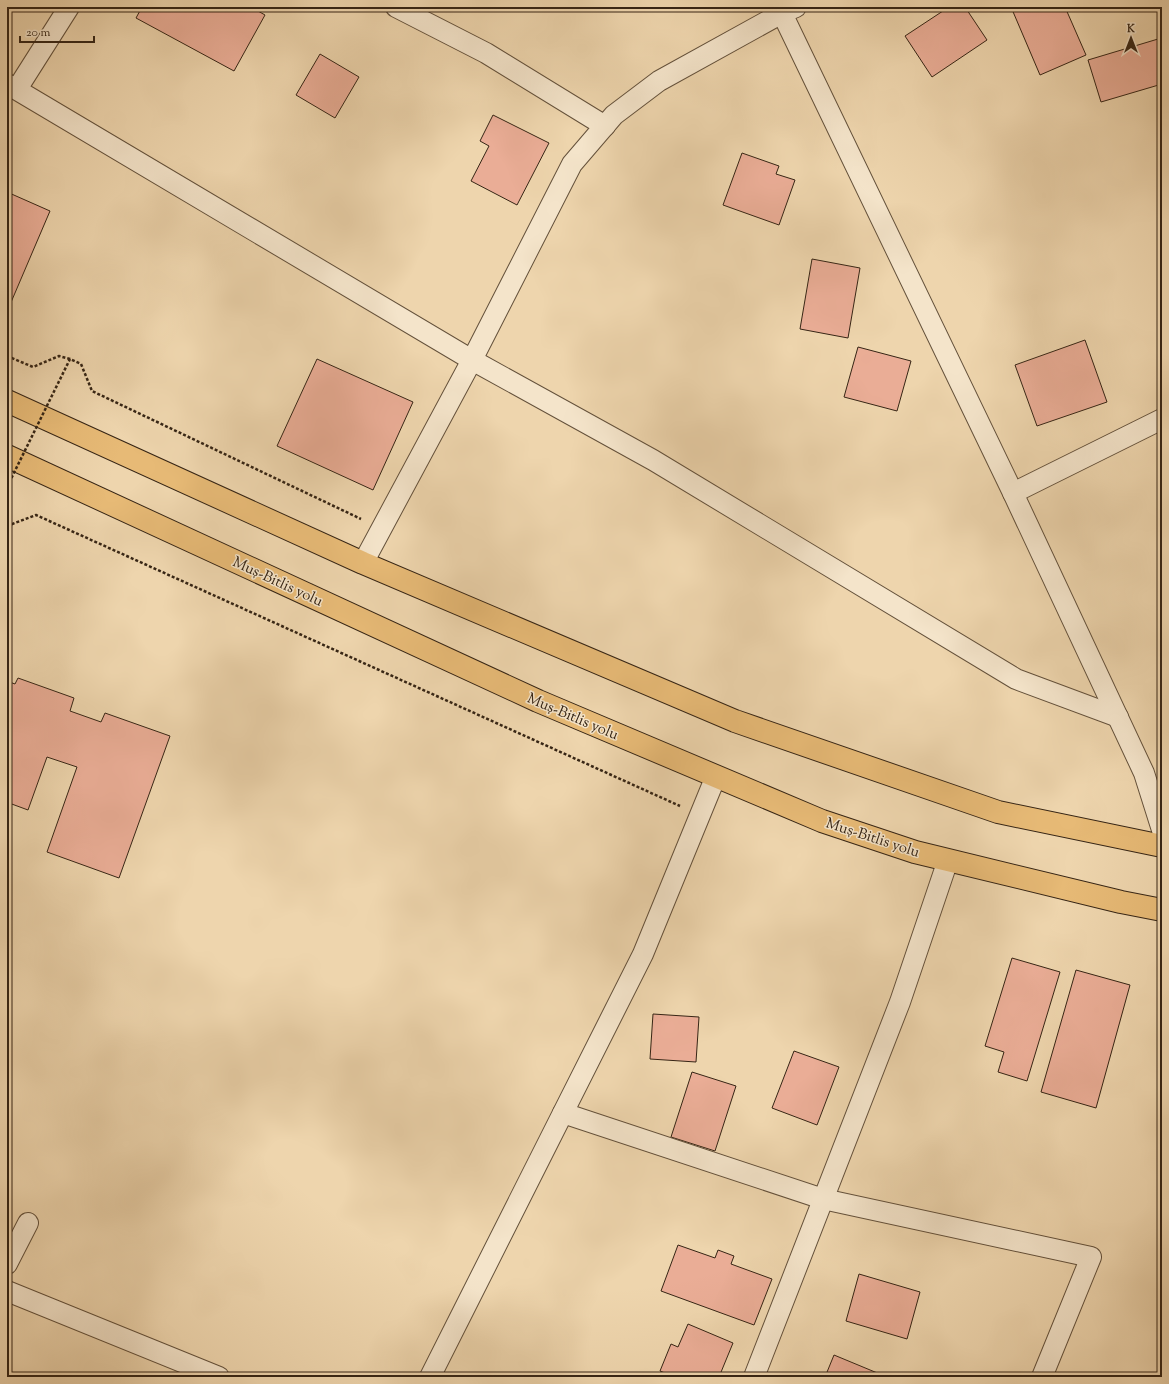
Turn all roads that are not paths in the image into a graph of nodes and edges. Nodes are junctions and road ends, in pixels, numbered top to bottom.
1 (68, 7) edge
2 (396, 7) edge
3 (786, 9) edge
4 (12, 86) edge
5 (605, 126) junction
6 (472, 360) junction
7 (7, 400) edge
8 (1162, 419) edge
9 (7, 456) edge
10 (1013, 493) junction
11 (363, 563) junction
12 (1118, 717) junction
13 (716, 776) junction
14 (1162, 830) edge
15 (1162, 846) edge
16 (948, 860) junction
17 (1162, 910) edge
18 (563, 1113) junction
19 (823, 1200) junction
20 (28, 1223) dead end
21 (7, 1264) edge
22 (7, 1291) edge
23 (219, 1377) edge
24 (430, 1377) edge
25 (754, 1377) edge
26 (1042, 1377) edge

1 - 4 street
2 - 5 street
3 - 5 street
3 - 10 street
4 - 6 street
5 - 6 street
6 - 11 street
6 - 12 street
7 - 11 highway
8 - 10 street
9 - 13 highway, Muş-Bitlis yolu
10 - 12 street
11 - 15 highway
12 - 14 street
13 - 16 highway, Muş-Bitlis yolu
13 - 18 street
16 - 17 highway, Muş-Bitlis yolu
16 - 19 street
18 - 19 street
18 - 24 street
19 - 25 street
19 - 26 street
20 - 21 street
22 - 23 street

